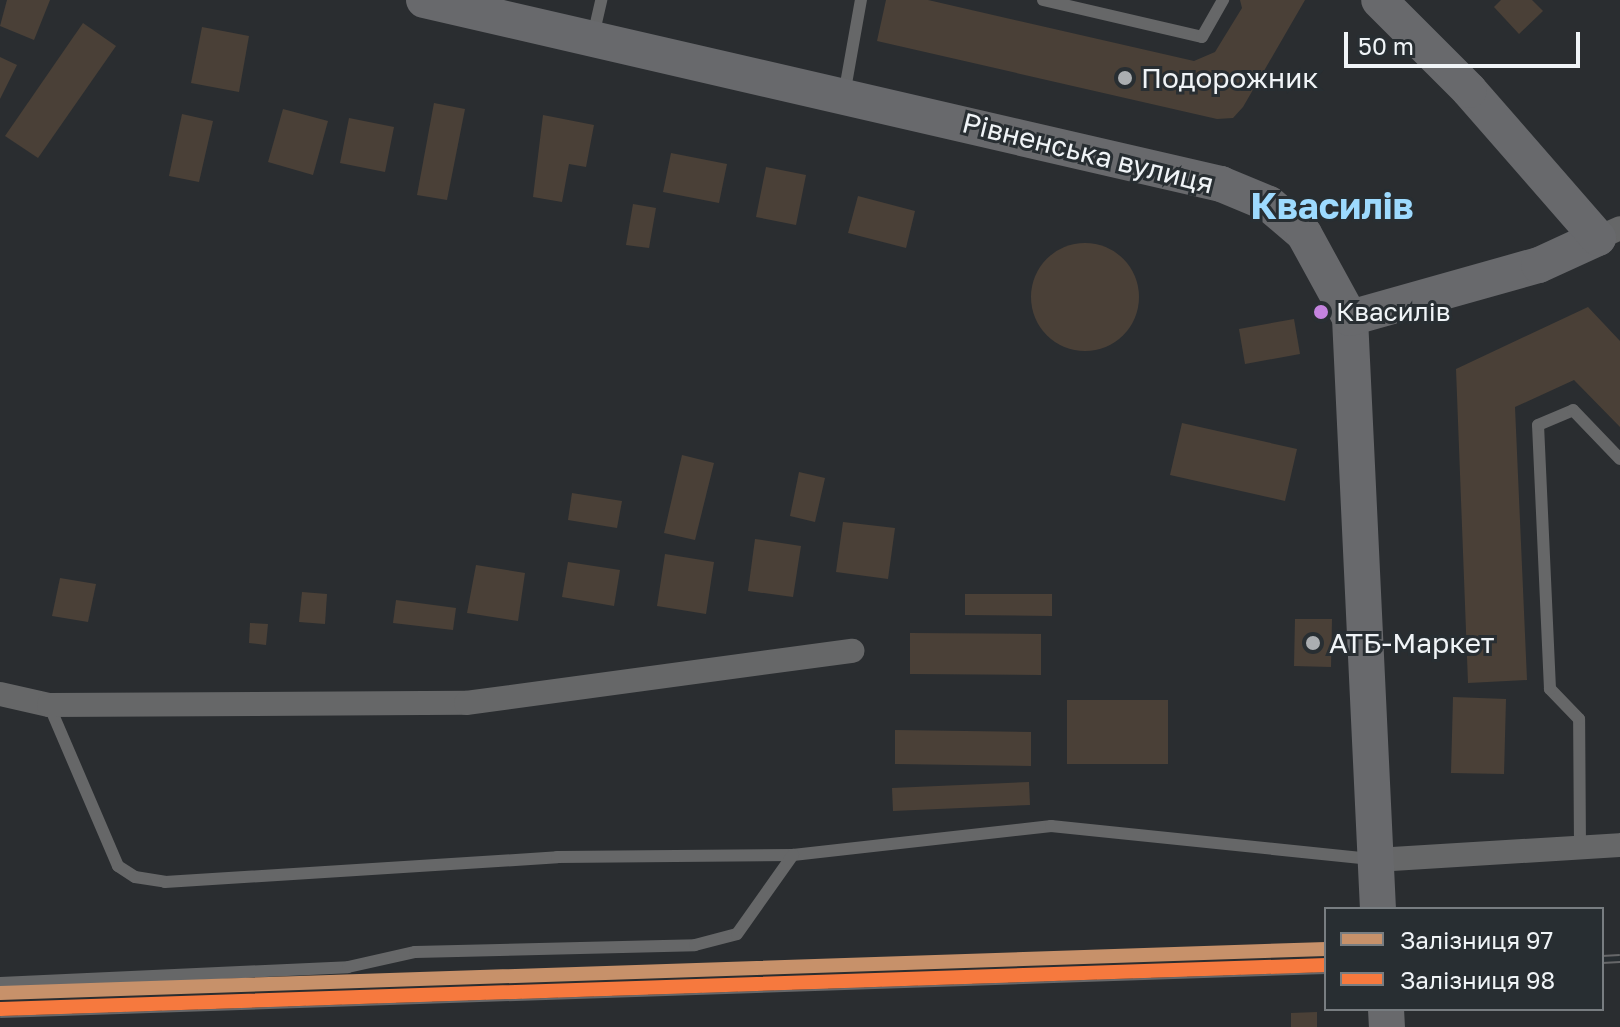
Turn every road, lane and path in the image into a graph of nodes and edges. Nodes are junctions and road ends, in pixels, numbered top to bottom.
1 (424, 0) edge
2 (601, 0) edge
3 (861, 0) edge
4 (1043, 0) edge
5 (1223, 0) edge
6 (1379, 0) edge
7 (593, 39) junction
8 (844, 95) junction
9 (1614, 231) edge
10 (1350, 318) junction
11 (1620, 459) edge
12 (853, 651) dead end
13 (0, 694) edge
14 (49, 705) junction
15 (1620, 845) edge
16 (1580, 847) junction
17 (793, 855) junction
18 (1376, 860) junction
19 (1378, 907) edge
20 (0, 983) edge

1 - 7 main road, Рівненська вулиця
2 - 7 lane
3 - 8 lane
4 - 5 lane
6 - 9 main road
7 - 8 main road, Рівненська вулиця
8 - 10 main road, Рівненська вулиця
9 - 10 main road
10 - 18 main road, Рівненська вулиця
11 - 16 lane
12 - 14 street
13 - 14 street
14 - 17 lane
15 - 16 street
16 - 18 street
17 - 18 lane
17 - 20 lane
18 - 19 main road, Рівненська вулиця

